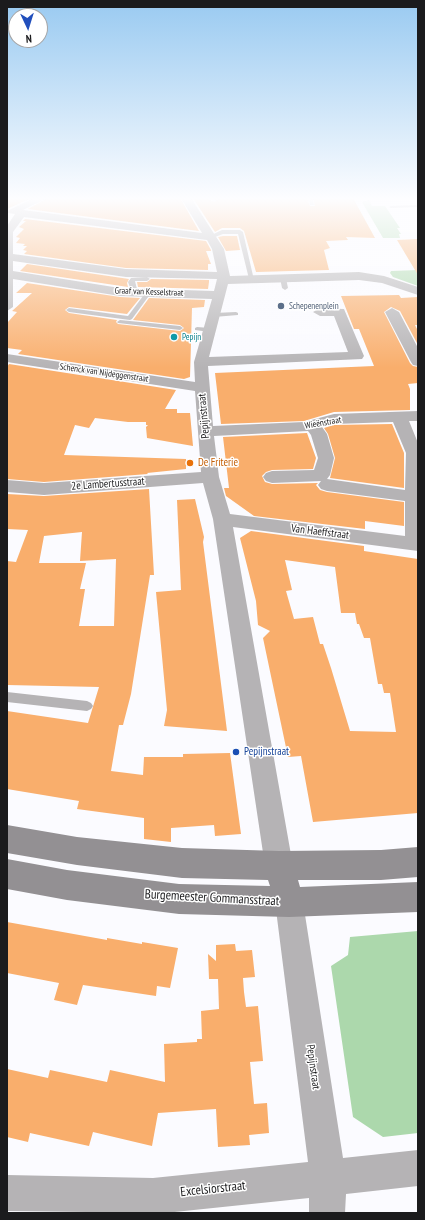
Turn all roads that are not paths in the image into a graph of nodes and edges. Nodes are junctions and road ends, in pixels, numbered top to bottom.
1 (219, 255) edge
2 (246, 255) edge
3 (8, 257) joint
4 (8, 274) edge
5 (223, 278) junction
6 (147, 279) dead end
7 (252, 279) junction
8 (418, 291) edge
9 (134, 293) junction
10 (148, 293) junction
11 (219, 295) junction
12 (7, 307) edge
13 (69, 310) dead end
14 (320, 312) dead end
15 (392, 312) dead end
16 (236, 314) dead end
17 (214, 315) junction
18 (109, 321) dead end
19 (180, 328) dead end
20 (413, 344) edge
21 (7, 358) edge
22 (201, 362) junction
23 (418, 362) edge
24 (201, 387) junction
25 (418, 416) edge
26 (399, 417) junction
27 (312, 425) junction
28 (205, 431) junction
29 (210, 476) junction
30 (272, 477) dead end
31 (327, 485) dead end
32 (7, 486) edge
33 (416, 497) junction
34 (222, 519) junction
35 (416, 544) edge
36 (7, 697) edge
37 (87, 706) dead end
38 (7, 839) edge
39 (418, 862) edge
40 (279, 866) junction
41 (7, 874) edge
42 (418, 897) edge
43 (289, 902) junction
44 (418, 1168) edge
45 (328, 1177) junction
46 (7, 1193) edge
47 (327, 1213) edge

1 - 5 street, Pepijnstraat
2 - 7 lane
3 - 4 street
3 - 5 street
4 - 9 street, Graaf van Kesselstraat
4 - 12 street
5 - 7 street
5 - 11 street, Pepijnstraat
6 - 9 lane
7 - 8 street
9 - 10 street, Graaf van Kesselstraat
10 - 11 street, Graaf van Kesselstraat
10 - 13 lane
11 - 17 street, Pepijnstraat
14 - 22 street
15 - 20 street
16 - 17 lane
17 - 22 street, Pepijnstraat
18 - 19 lane
20 - 23 street
21 - 24 street, Schenck van Nijdeggenstraat
22 - 24 street, Pepijnstraat
24 - 28 street, Pepijnstraat
25 - 26 street, Wieënstraat
26 - 27 street, Wieënstraat
26 - 33 street
27 - 28 street, Wieënstraat
27 - 30 street
28 - 29 street, Pepijnstraat
29 - 32 street, 2e Lambertusstraat
29 - 34 street, Pepijnstraat
31 - 33 street
33 - 35 street
34 - 35 street, Van Haeffstraat
34 - 40 street, Pepijnstraat
36 - 37 lane
38 - 40 street
39 - 40 street
40 - 43 street, Pepijnstraat
41 - 43 street, Burgemeester Gommansstraat
42 - 43 street, Burgemeester Gommansstraat
43 - 45 street, Pepijnstraat
44 - 45 street, Excelsiorstraat
45 - 46 street, Excelsiorstraat
45 - 47 street, Pepijnstraat

